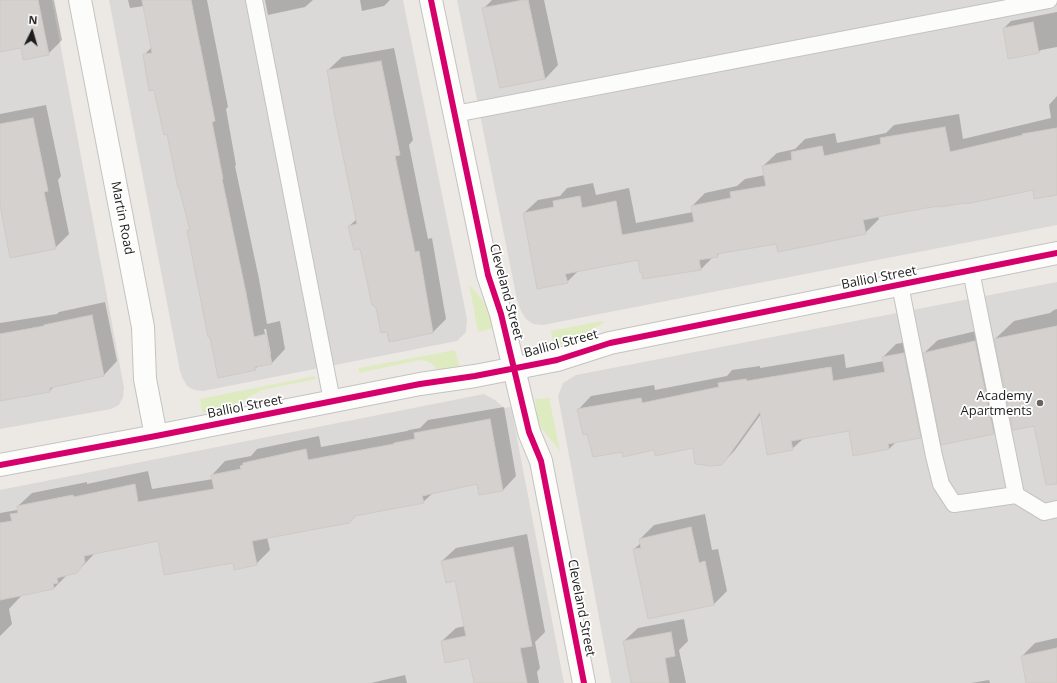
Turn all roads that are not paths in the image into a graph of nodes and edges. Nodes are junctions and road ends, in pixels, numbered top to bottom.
1 (80, 0) edge
2 (254, 0) edge
3 (431, 0) edge
4 (1049, 0) edge
5 (455, 114) junction
6 (1057, 253) edge
7 (971, 270) junction
8 (900, 285) junction
9 (515, 368) junction
10 (332, 401) junction
11 (156, 436) junction
12 (0, 465) edge
13 (1016, 495) junction
14 (1057, 509) edge
15 (584, 683) edge

1 - 11 street, Martin Road
2 - 10 lane
3 - 5 street, Cleveland Street
4 - 5 lane
5 - 9 street, Cleveland Street
6 - 7 street, Balliol Street
7 - 8 street, Balliol Street
7 - 13 lane
8 - 9 street, Balliol Street
8 - 13 lane
9 - 10 street, Balliol Street
9 - 15 street, Cleveland Street
10 - 11 street, Balliol Street
11 - 12 street, Balliol Street
13 - 14 lane

